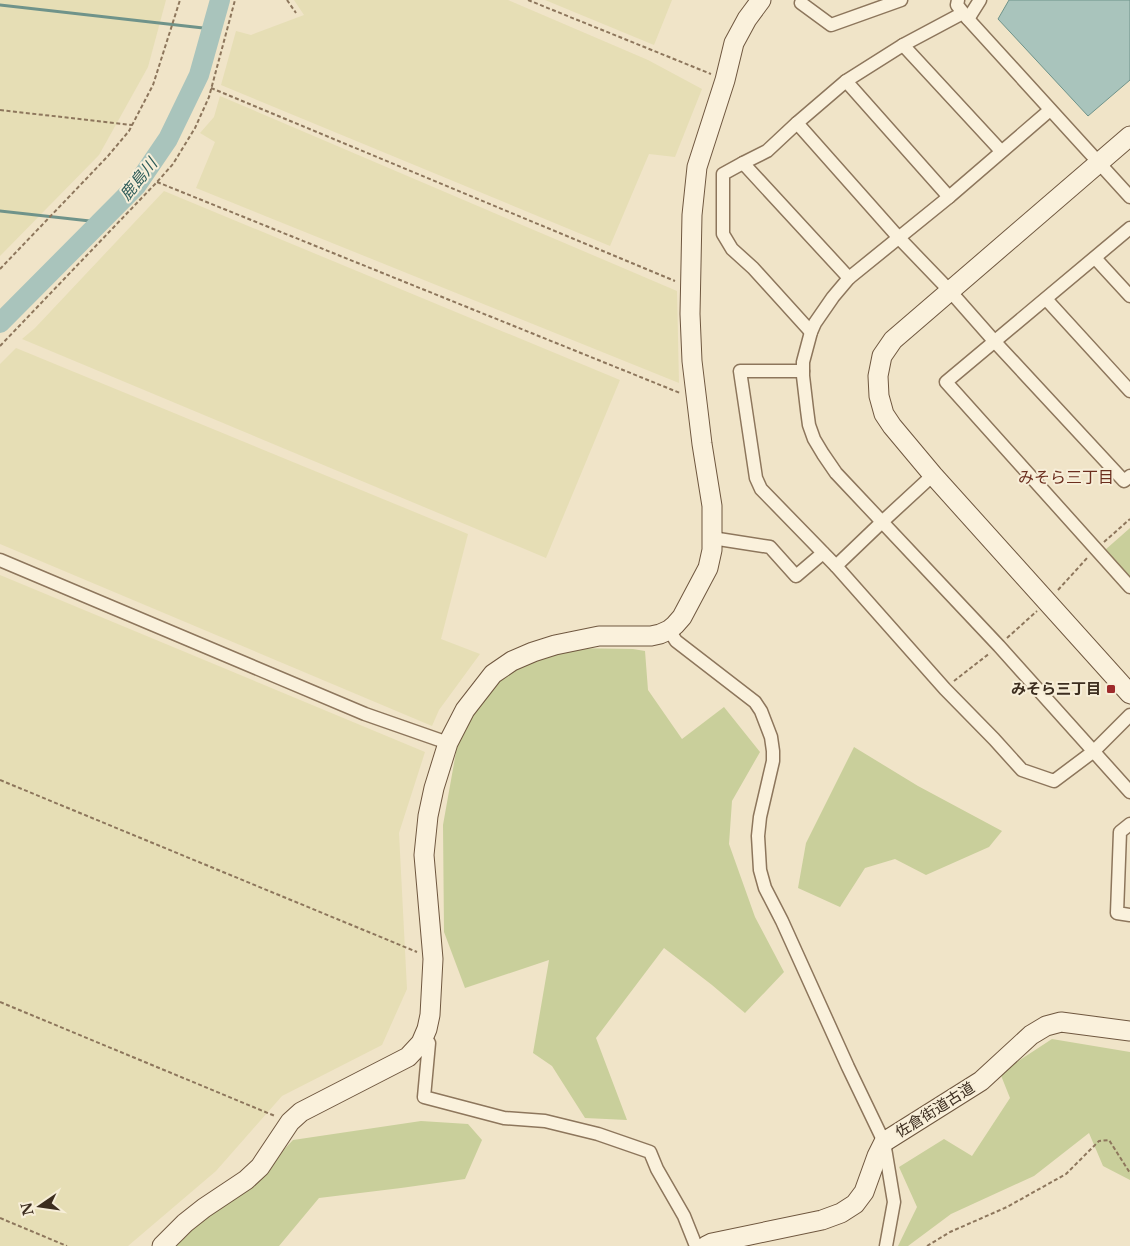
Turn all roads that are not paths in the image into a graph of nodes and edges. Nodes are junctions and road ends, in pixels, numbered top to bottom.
1 (761, 0) edge
2 (902, 0) edge
3 (958, 0) edge
4 (980, 0) edge
5 (801, 3) dead end
6 (965, 16) junction
7 (903, 45) junction
8 (846, 81) junction
9 (1050, 110) junction
10 (797, 123) junction
11 (1130, 136) edge
12 (1001, 151) junction
13 (1099, 162) junction
14 (743, 163) junction
15 (1129, 195) edge
16 (949, 196) junction
17 (1130, 228) edge
18 (899, 238) junction
19 (1095, 258) junction
20 (849, 278) junction
21 (950, 291) junction
22 (1130, 296) edge
23 (1046, 299) junction
24 (811, 332) junction
25 (995, 342) junction
26 (803, 371) junction
27 (1130, 391) edge
28 (933, 475) junction
29 (1130, 476) edge
30 (882, 522) junction
31 (712, 538) junction
32 (823, 553) junction
33 (0, 560) edge
34 (836, 566) junction
35 (1130, 586) edge
36 (669, 630) junction
37 (1130, 694) edge
38 (1130, 715) edge
39 (448, 743) junction
40 (1094, 751) junction
41 (1130, 792) edge
42 (1130, 824) edge
43 (1130, 915) edge
44 (1130, 1031) edge
45 (424, 1036) junction
46 (884, 1142) junction
47 (162, 1246) edge
48 (696, 1246) edge
49 (706, 1246) edge
50 (886, 1246) edge

1 - 31 street
2 - 5 street
3 - 6 street
4 - 6 street
6 - 7 street
6 - 9 street
7 - 8 street
7 - 12 street
8 - 10 street
8 - 16 street
9 - 12 street
9 - 13 street
10 - 14 street
10 - 18 street
11 - 13 street
12 - 16 street
13 - 15 street
13 - 21 street
14 - 20 street
14 - 24 street
16 - 18 street
17 - 19 street
18 - 20 street
18 - 21 street
19 - 22 street
19 - 23 street
20 - 24 street
21 - 25 street
21 - 28 street
23 - 25 street
23 - 27 street
24 - 26 street
25 - 29 street
25 - 35 street
26 - 30 street
26 - 32 street
28 - 30 street
28 - 37 street
30 - 34 street
30 - 40 street
31 - 32 street
31 - 36 street
32 - 34 street
33 - 39 street
34 - 40 street
36 - 39 street
36 - 46 street
38 - 40 street
39 - 45 street
40 - 41 street
42 - 43 street
44 - 46 street, 佐倉街道古道
45 - 47 street
45 - 48 street
46 - 49 street, 佐倉街道古道
46 - 50 street

